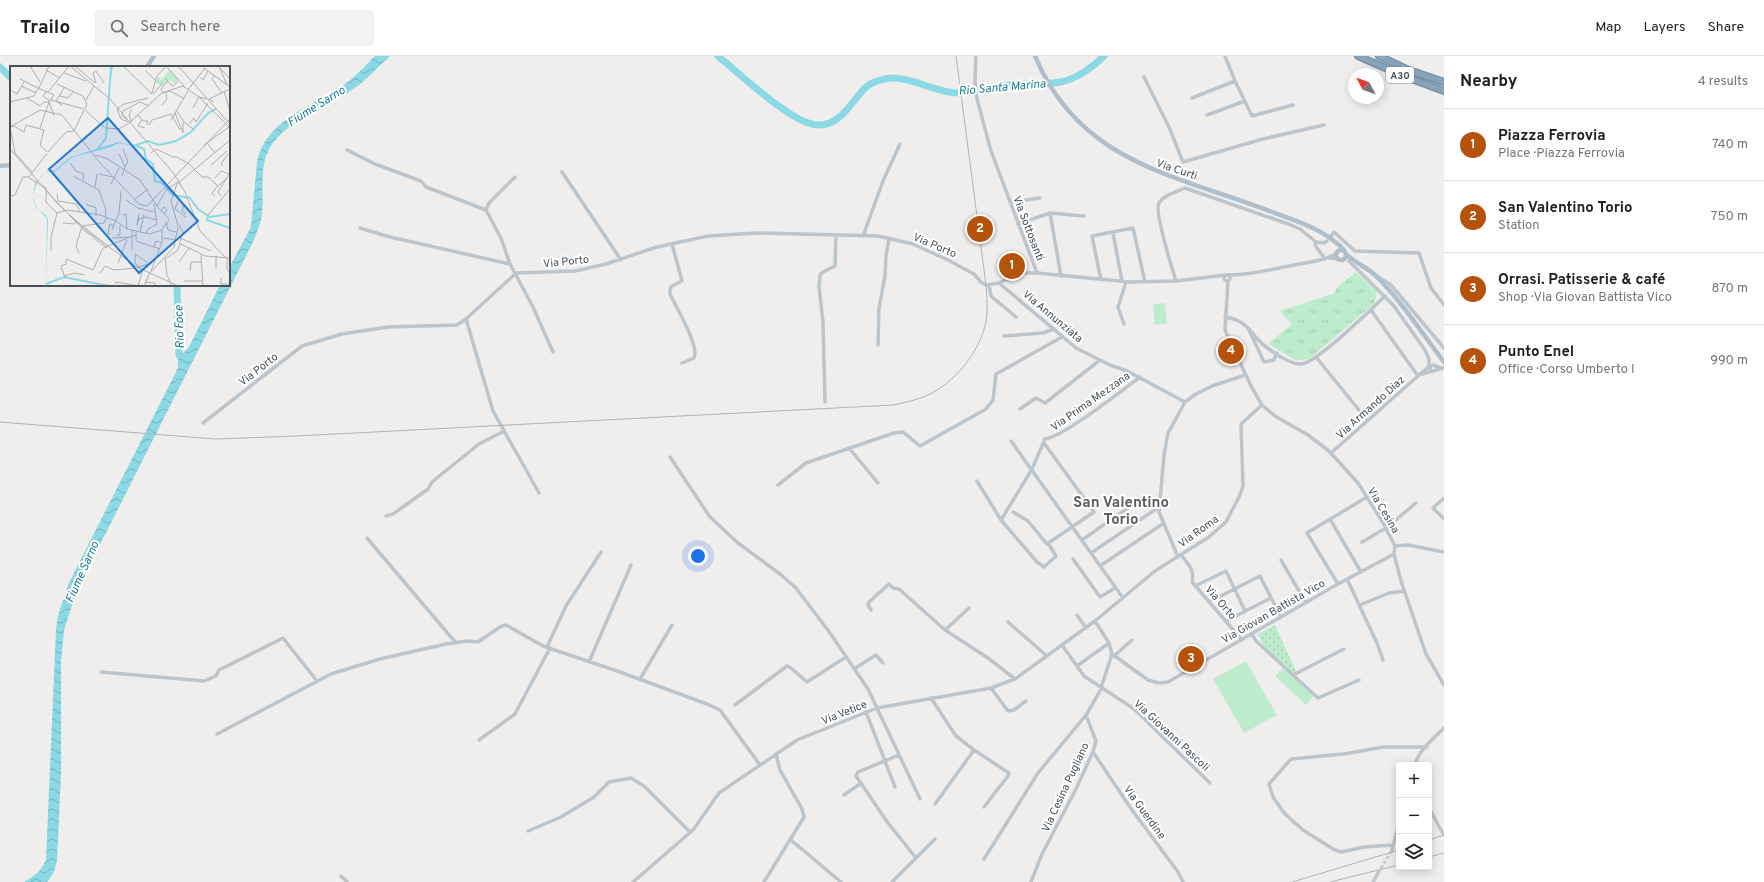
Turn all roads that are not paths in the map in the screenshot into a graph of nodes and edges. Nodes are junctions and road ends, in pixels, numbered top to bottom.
1 (154, 56) edge
2 (976, 56) edge
3 (1035, 56) edge
4 (1225, 56) edge
5 (1358, 56) edge
6 (1379, 56) edge
7 (148, 66) edge
8 (1144, 77) dead end
9 (1235, 81) junction
10 (1444, 82) edge
11 (1444, 91) edge
12 (1192, 98) dead end
13 (1245, 101) junction
14 (1293, 105) dead end
15 (1207, 115) dead end
16 (1324, 125) dead end
17 (900, 144) dead end
18 (347, 150) dead end
19 (10, 165) edge
20 (0, 166) edge
21 (562, 172) dead end
22 (515, 177) dead end
23 (1040, 198) dead end
24 (1010, 202) junction
25 (486, 210) junction
26 (1050, 213) junction
27 (1084, 216) dead end
28 (1018, 224) junction
29 (360, 228) dead end
30 (1112, 233) junction
31 (836, 235) junction
32 (863, 236) junction
33 (1331, 236) dead end
34 (889, 238) junction
35 (1327, 241) dead end
36 (1316, 242) junction
37 (1335, 242) junction
38 (672, 244) junction
39 (1337, 252) junction
40 (1345, 252) junction
41 (1326, 258) junction
42 (1340, 259) junction
43 (621, 260) junction
44 (1349, 261) junction
45 (1354, 262) junction
46 (510, 264) junction
47 (516, 273) junction
48 (1037, 273) junction
49 (1061, 276) junction
50 (1375, 276) junction
51 (1227, 278) junction
52 (1100, 280) junction
53 (1176, 281) junction
54 (1124, 282) junction
55 (1145, 282) junction
56 (998, 283) junction
57 (988, 285) junction
58 (1385, 296) junction
59 (1444, 306) edge
60 (1371, 310) junction
61 (1016, 317) dead end
62 (1225, 317) junction
63 (466, 319) junction
64 (1124, 324) dead end
65 (1248, 327) junction
66 (1054, 329) junction
67 (1004, 336) dead end
68 (1062, 337) junction
69 (878, 345) dead end
70 (1444, 348) edge
71 (553, 352) dead end
72 (1277, 353) junction
73 (1316, 357) junction
74 (1100, 360) junction
75 (1442, 360) edge
76 (682, 362) dead end
77 (1428, 367) junction
78 (1442, 368) edge
79 (1432, 371) junction
80 (1245, 375) junction
81 (1419, 375) junction
82 (1140, 377) junction
83 (825, 402) dead end
84 (1185, 402) junction
85 (1262, 405) junction
86 (1020, 409) dead end
87 (1366, 420) junction
88 (203, 423) dead end
89 (504, 431) junction
90 (1011, 441) dead end
91 (1044, 442) junction
92 (850, 448) junction
93 (1331, 453) junction
94 (670, 457) dead end
95 (1032, 469) junction
96 (977, 481) dead end
97 (878, 483) dead end
98 (778, 485) dead end
99 (539, 493) dead end
100 (1367, 497) junction
101 (1444, 498) edge
102 (1416, 503) dead end
103 (1159, 508) junction
104 (1013, 512) dead end
105 (386, 516) dead end
106 (1330, 519) junction
107 (1001, 520) junction
108 (1444, 520) edge
109 (1164, 523) junction
110 (1072, 526) junction
111 (1386, 528) junction
112 (367, 538) dead end
113 (1082, 540) junction
114 (1362, 542) dead end
115 (1047, 544) junction
116 (1395, 546) junction
117 (601, 552) dead end
118 (1444, 552) edge
119 (1091, 553) junction
120 (1394, 554) junction
121 (1179, 556) junction
122 (1073, 559) dead end
123 (1281, 560) dead end
124 (631, 564) dead end
125 (1100, 566) junction
126 (1361, 572) junction
127 (1347, 579) junction
128 (1338, 584) junction
129 (1196, 586) junction
130 (1115, 588) junction
131 (1234, 589) junction
132 (1404, 591) junction
133 (1122, 598) junction
134 (1271, 598) junction
135 (1209, 602) junction
136 (1306, 603) junction
137 (1360, 605) junction
138 (969, 608) dead end
139 (871, 610) dead end
140 (1246, 611) junction
141 (1078, 615) dead end
142 (1281, 617) junction
143 (1095, 621) junction
144 (1226, 621) junction
145 (1008, 622) dead end
146 (672, 625) dead end
147 (1086, 628) junction
148 (945, 630) junction
149 (1252, 634) junction
150 (1132, 640) dead end
151 (1242, 640) junction
152 (456, 642) junction
153 (1109, 643) junction
154 (1062, 645) junction
155 (548, 647) junction
156 (1344, 649) dead end
157 (1113, 655) junction
158 (1047, 656) junction
159 (846, 657) junction
160 (1383, 660) dead end
161 (589, 662) junction
162 (883, 663) dead end
163 (1077, 666) junction
164 (854, 669) junction
165 (101, 672) dead end
166 (1293, 675) junction
167 (1015, 679) junction
168 (640, 680) junction
169 (1359, 680) dead end
170 (317, 681) junction
171 (1444, 684) edge
172 (991, 688) junction
173 (1101, 688) junction
174 (931, 698) junction
175 (1026, 701) dead end
176 (735, 705) dead end
177 (877, 708) junction
178 (866, 712) junction
179 (1086, 715) junction
180 (1444, 728) edge
181 (217, 734) dead end
182 (479, 740) dead end
183 (1427, 746) junction
184 (974, 750) junction
185 (1093, 752) junction
186 (776, 754) junction
187 (899, 755) junction
188 (886, 761) junction
189 (1416, 762) edge
190 (760, 765) junction
191 (861, 783) junction
192 (1210, 783) dead end
193 (895, 787) dead end
194 (844, 795) dead end
195 (920, 800) dead end
196 (935, 804) dead end
197 (984, 807) dead end
198 (1432, 814) edge
199 (528, 831) dead end
200 (690, 832) junction
201 (1442, 832) dead end
202 (1396, 834) edge
203 (935, 839) dead end
204 (791, 840) junction
205 (1393, 845) junction
206 (1392, 850) tunnel mouth
207 (916, 858) junction
208 (984, 859) dead end
209 (1378, 873) tunnel mouth
210 (341, 876) dead end
211 (347, 882) edge
212 (633, 882) edge
213 (764, 882) edge
214 (841, 882) edge
215 (892, 882) edge
216 (1031, 882) edge
217 (1183, 882) edge
218 (1373, 882) edge

1 - 7 main road
2 - 24 street, Via Sottosanti
3 - 37 main road, Via Curti
4 - 9 street
5 - 11 highway, A30
6 - 10 highway, A30
8 - 16 street
9 - 12 street
9 - 13 street
13 - 14 street
13 - 15 street
17 - 32 street
18 - 25 street
19 - 20 main road
21 - 43 street
22 - 25 street
23 - 24 street
24 - 28 street, Via Sottosanti
25 - 46 street
26 - 27 street
26 - 28 street
26 - 49 street
28 - 48 street, Via Sottosanti
29 - 46 street
30 - 52 street
30 - 54 street
30 - 55 street
31 - 32 street, Via Porto
31 - 38 street, Via Porto
31 - 83 street
32 - 34 street, Via Porto
33 - 59 street
34 - 57 street, Via Porto
34 - 69 street
35 - 36 street
36 - 41 street
36 - 53 street
37 - 39 main road
37 - 40 main road, Via Curti
38 - 43 street, Via Porto
38 - 76 street
39 - 40 main road
39 - 41 street, Via Sottosanti
39 - 42 main road
40 - 42 main road
40 - 45 main road, Via Curti
41 - 42 street, Via Sottosanti
41 - 51 street, Via Sottosanti
42 - 44 main road, Via Curti
43 - 47 street, Via Porto
44 - 45 main road, Via Curti
44 - 58 street
45 - 50 main road, Via Curti
46 - 47 street
47 - 63 street, Via Porto
47 - 71 street
48 - 49 street, Via Sottosanti
48 - 56 street
49 - 52 street, Via Sottosanti
50 - 70 street
50 - 75 main road, Via Curti
51 - 53 street, Via Sottosanti
51 - 62 street
52 - 54 street, Via Sottosanti
53 - 55 street, Via Sottosanti
54 - 55 street, Via Sottosanti
54 - 64 street
56 - 57 street
56 - 66 street, Via Annunziata
57 - 61 street
58 - 60 street
58 - 77 street
60 - 73 street
60 - 81 street
62 - 65 street
62 - 80 street
63 - 88 street, Via Porto
63 - 89 street
65 - 72 street
65 - 72 street
66 - 67 street
66 - 68 street, Via Annunziata
68 - 74 street, Via Annunziata
68 - 92 street
72 - 73 street
73 - 87 street
74 - 82 street, Via Annunziata
74 - 86 street
77 - 78 street, Via Armando Diaz
77 - 79 street
77 - 81 street, Via Armando Diaz
78 - 79 street, Via Armando Diaz
79 - 81 street, Via Armando Diaz
80 - 84 street
80 - 85 street
81 - 87 street, Via Armando Diaz
82 - 84 street, Via Annunziata
82 - 91 street, Via Prima Mezzana
84 - 103 street
85 - 93 street, Via Cesina
85 - 121 street, Via Roma
87 - 93 street, Via Armando Diaz
89 - 99 street
89 - 105 street
90 - 95 street
91 - 95 street, Via Prima Mezzana
91 - 110 street
92 - 97 street
92 - 98 street
93 - 100 street, Via Cesina
94 - 159 street
95 - 107 street, Via Prima Mezzana
95 - 110 street
96 - 107 street
100 - 106 street
100 - 111 street, Via Cesina
101 - 108 street
102 - 111 street
103 - 109 street, Via Orto
103 - 113 street
103 - 119 street
104 - 115 street
106 - 126 street
106 - 128 street
107 - 115 street
109 - 121 street, Via Orto
109 - 125 street
110 - 113 street
110 - 115 street
111 - 114 street
111 - 116 street, Via Cesina
112 - 152 street
113 - 119 street
116 - 118 street
116 - 120 street, Via Cesina
117 - 155 street
119 - 125 street
120 - 126 street, Via Giovan Battista Vico
120 - 132 street, Via Cesina
121 - 129 street, Via Orto
121 - 133 street, Via Roma
122 - 130 street
123 - 136 street
124 - 161 street
125 - 130 street
126 - 127 street, Via Giovan Battista Vico
127 - 128 street, Via Giovan Battista Vico
127 - 137 street
128 - 136 street, Via Giovan Battista Vico
129 - 131 street
129 - 135 street, Via Orto
130 - 133 street
131 - 134 street
131 - 135 street
131 - 140 street
132 - 137 street
132 - 171 street, Via Cesina
133 - 143 street, Via Vetice
134 - 140 street
134 - 142 street
135 - 144 street, Via Orto
136 - 142 street, Via Giovan Battista Vico
137 - 160 street
138 - 148 street
139 - 148 street
140 - 144 street
141 - 147 street
142 - 149 street, Via Giovan Battista Vico
143 - 147 street, Via Vetice
143 - 153 street
144 - 151 street, Via Orto
145 - 158 street
146 - 168 street
147 - 154 street, Via Vetice
148 - 167 street
149 - 151 street, Via Giovan Battista Vico
149 - 166 street
150 - 157 street
151 - 157 street, Via Giovan Battista Vico
152 - 155 street
152 - 170 street
153 - 157 street
153 - 163 street
154 - 158 street, Via Vetice
154 - 163 street, Via Giovanni Pascoli
155 - 161 street
155 - 182 street
156 - 166 street
157 - 173 street
158 - 167 street, Via Vetice
159 - 164 street
159 - 176 street
161 - 168 street
162 - 164 street
163 - 173 street, Via Giovanni Pascoli
164 - 177 street
165 - 170 street
166 - 169 street
167 - 172 street, Via Vetice
168 - 190 street
170 - 181 street
172 - 174 street, Via Vetice
172 - 175 street
173 - 179 street
173 - 192 street, Via Giovanni Pascoli
174 - 177 street, Via Vetice
174 - 184 street
177 - 178 street, Via Vetice
177 - 187 street
178 - 186 street, Via Vetice
178 - 188 street
179 - 185 street, Via Cesina Pugliano
179 - 208 street
180 - 183 street
183 - 189 street
183 - 205 street
184 - 196 street
184 - 197 street
185 - 216 street, Via Cesina Pugliano
185 - 217 street, Via Guerdine
186 - 190 street, Via Vetice
186 - 204 street
187 - 188 street
187 - 195 street
188 - 191 street
188 - 193 street
190 - 200 street, Via Vetice
191 - 194 street
191 - 207 street
198 - 201 street
199 - 200 street
200 - 212 street, Via Vetice
202 - 205 street
203 - 207 street
204 - 213 street
204 - 214 street
205 - 206 street
207 - 215 street
209 - 218 street
210 - 211 street

